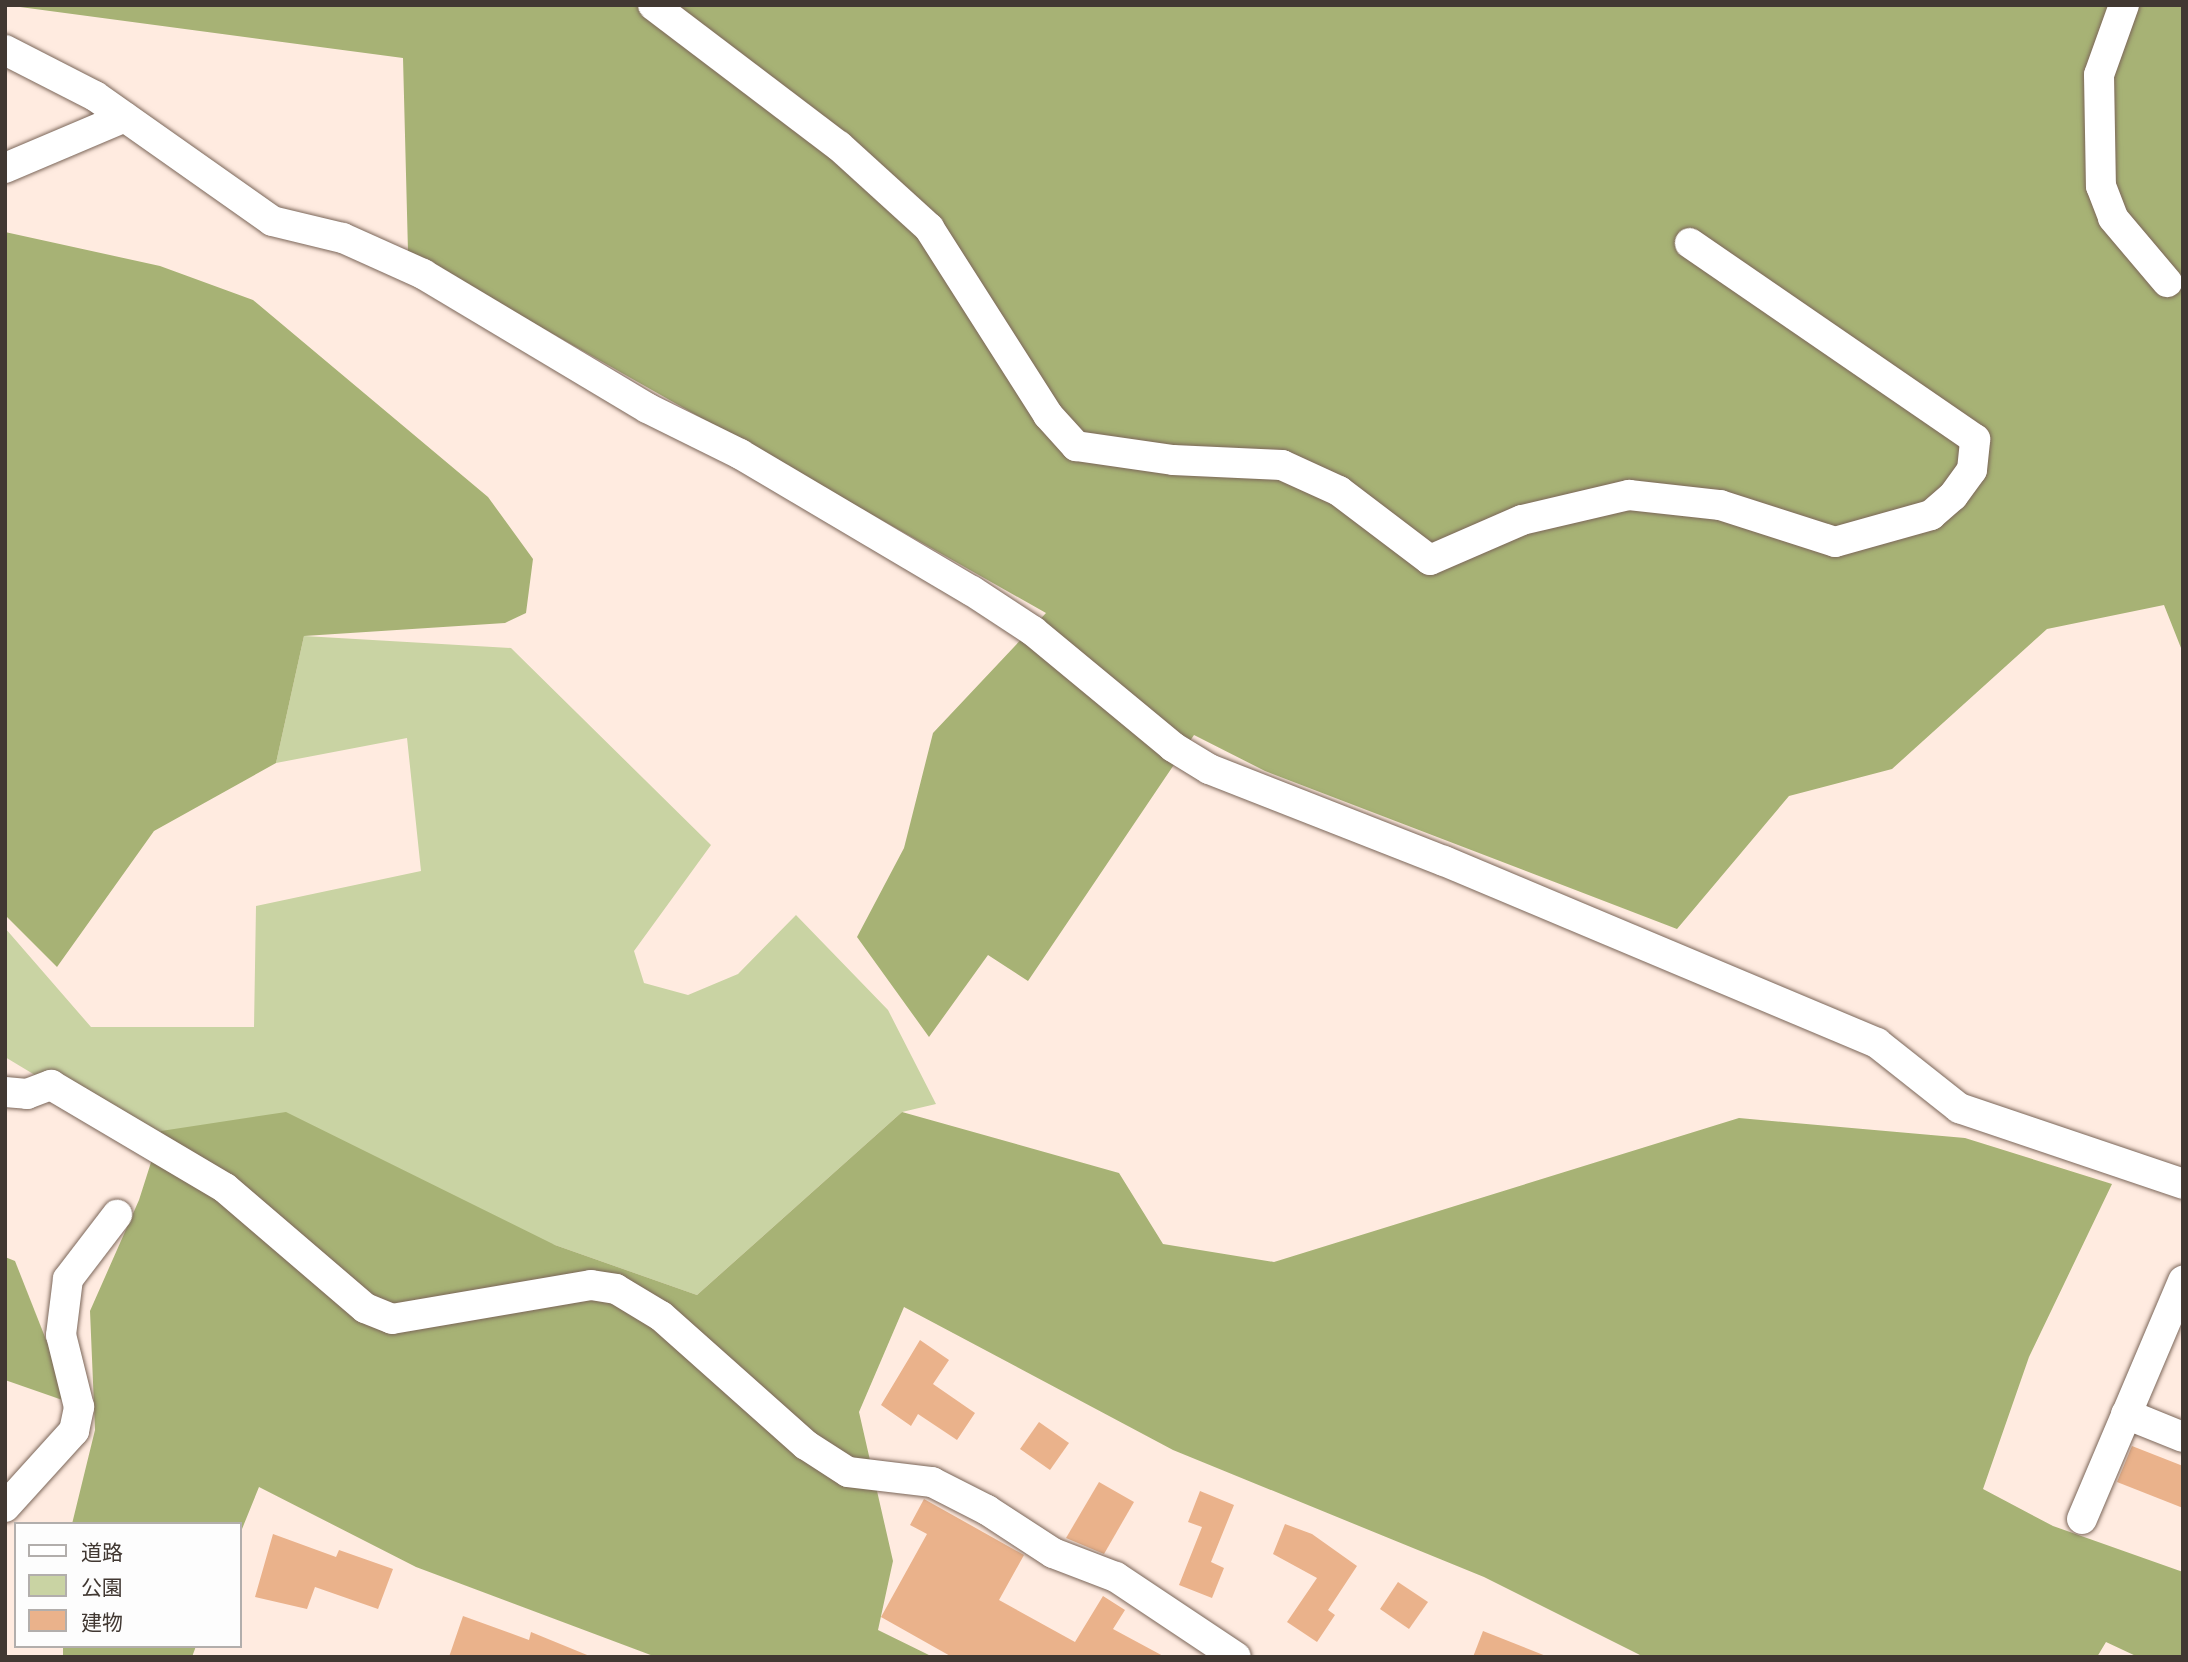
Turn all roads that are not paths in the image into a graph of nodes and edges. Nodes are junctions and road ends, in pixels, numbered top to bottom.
1 (653, 5) edge
2 (2124, 5) edge
3 (5, 50) edge
4 (125, 117) junction
5 (5, 168) edge
6 (1690, 243) dead end
7 (2167, 282) dead end
8 (5, 1091) edge
9 (2183, 1184) edge
10 (117, 1215) dead end
11 (2183, 1281) edge
12 (2126, 1414) junction
13 (2183, 1437) edge
14 (5, 1507) edge
15 (2082, 1519) dead end
16 (1236, 1657) edge

1 - 6 street
2 - 7 street
3 - 4 street
4 - 5 street
4 - 9 street
8 - 16 street
10 - 14 street
11 - 12 street
12 - 13 street
12 - 15 street

